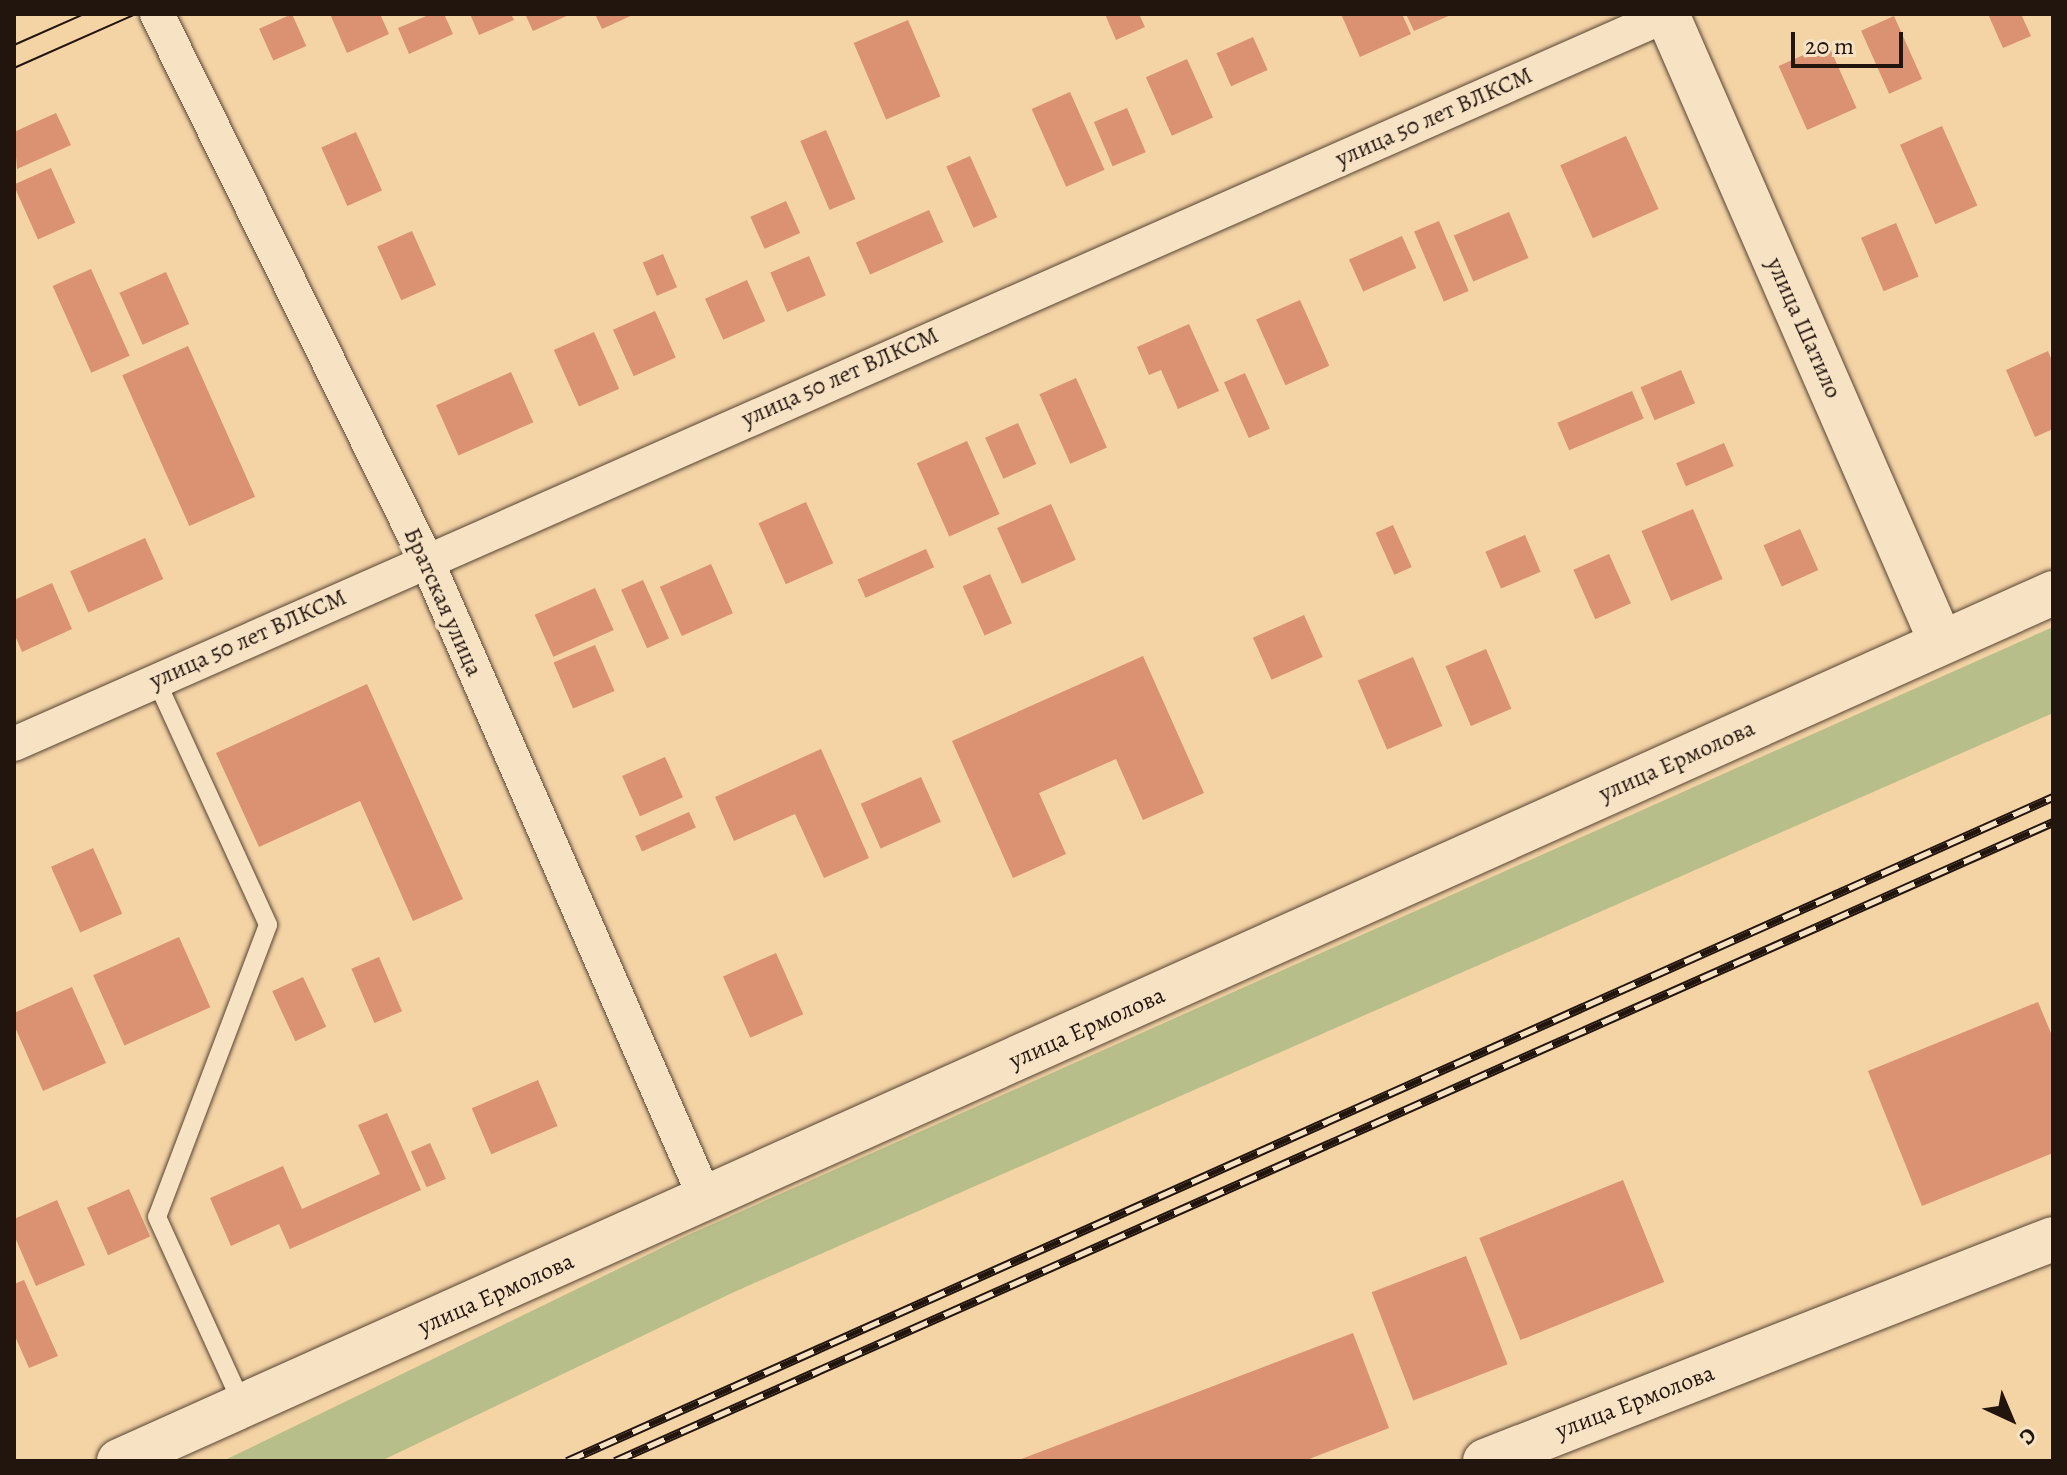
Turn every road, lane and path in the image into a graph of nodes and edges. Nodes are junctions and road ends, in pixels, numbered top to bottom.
1 (157, 14) edge
2 (1667, 14) edge
3 (426, 559) junction
4 (2053, 593) edge
5 (1941, 642) junction
6 (156, 680) junction
7 (14, 744) edge
8 (706, 1200) junction
9 (2053, 1239) edge
10 (243, 1406) junction
11 (119, 1461) edge
12 (1485, 1461) edge

1 - 3 street, Братская улица
2 - 3 street, улица 50 лет ВЛКСМ
2 - 5 street, улица Шатило
3 - 6 street, улица 50 лет ВЛКСМ
3 - 8 street, Братская улица
4 - 5 street, улица Ермолова
5 - 8 street, улица Ермолова
6 - 7 street, улица 50 лет ВЛКСМ
6 - 10 lane
8 - 10 street, улица Ермолова
9 - 12 street, улица Ермолова
10 - 11 street, улица Ермолова

